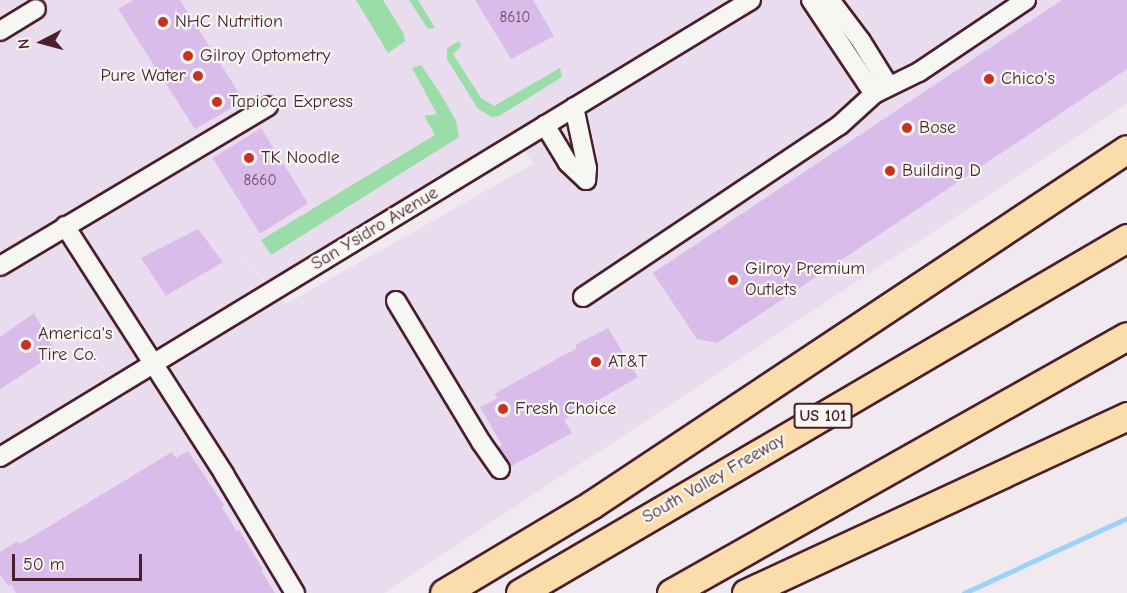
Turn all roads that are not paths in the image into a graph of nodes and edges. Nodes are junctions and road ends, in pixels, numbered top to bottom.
1 (751, 0) edge
2 (811, 0) edge
3 (830, 0) edge
4 (1026, 0) edge
5 (36, 9) dead end
6 (0, 31) edge
7 (882, 90) junction
8 (268, 106) dead end
9 (574, 107) junction
10 (545, 125) junction
11 (1127, 149) edge
12 (65, 226) junction
13 (1127, 238) edge
14 (0, 266) edge
15 (583, 297) dead end
16 (396, 301) dead end
17 (1127, 336) edge
18 (153, 364) junction
19 (1127, 416) edge
20 (0, 457) edge
21 (500, 469) dead end
22 (295, 593) edge
23 (444, 593) edge
24 (520, 593) edge
25 (671, 593) edge
26 (746, 593) edge

1 - 9 street, San Ysidro Avenue
2 - 7 street
3 - 7 street
4 - 7 street
5 - 6 street
7 - 15 street
8 - 12 street
9 - 10 street, San Ysidro Avenue
9 - 10 street
10 - 18 street, San Ysidro Avenue
11 - 23 highway
12 - 14 street
12 - 18 street
13 - 24 highway, South Valley Freeway / US 101
16 - 21 street
17 - 25 highway
18 - 20 street, San Ysidro Avenue
18 - 22 street
19 - 26 highway

